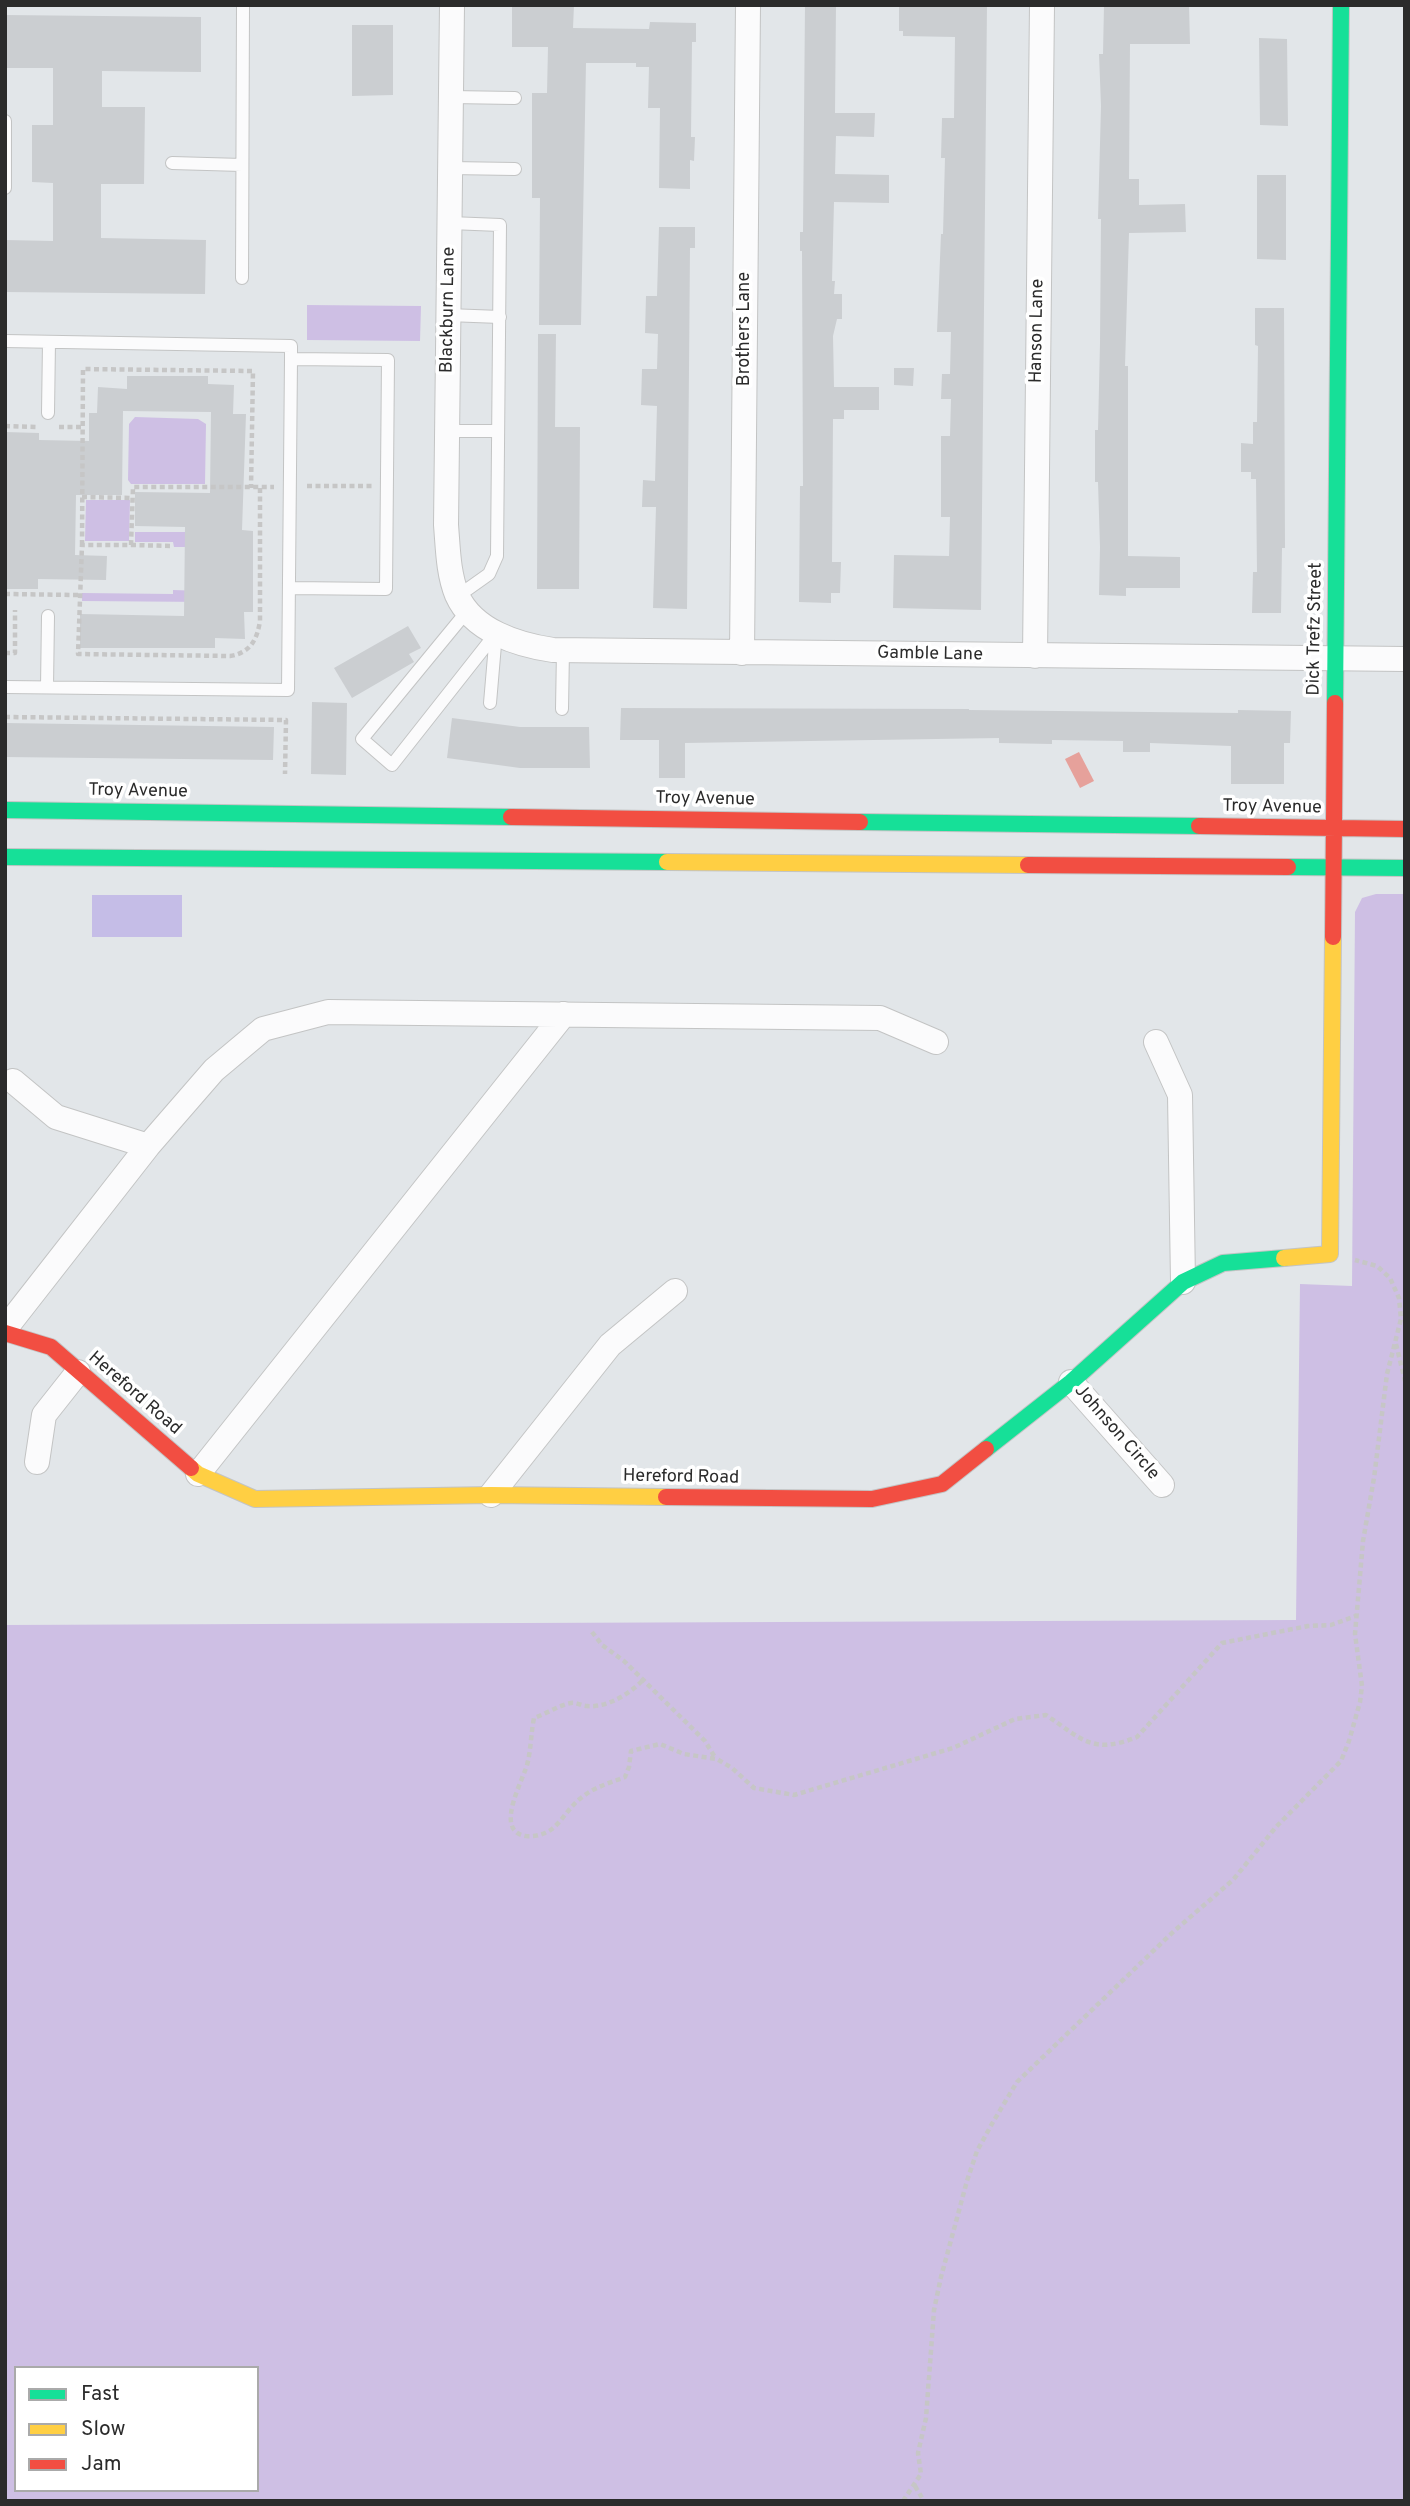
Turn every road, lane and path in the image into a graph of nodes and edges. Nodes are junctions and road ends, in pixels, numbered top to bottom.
1 (243, 5) edge
2 (452, 5) edge
3 (748, 5) edge
4 (1042, 5) edge
5 (1341, 5) edge
6 (451, 97) junction
7 (515, 98) dead end
8 (5, 121) edge
9 (172, 163) dead end
10 (242, 165) junction
11 (450, 168) junction
12 (515, 169) dead end
13 (5, 188) edge
14 (450, 223) junction
15 (242, 278) dead end
16 (448, 315) junction
17 (500, 317) junction
18 (5, 341) edge
19 (49, 342) junction
20 (291, 359) junction
21 (48, 413) dead end
22 (448, 431) junction
23 (498, 431) junction
24 (290, 486) junction
25 (387, 486) junction
26 (251, 488) junction
27 (260, 488) junction
28 (82, 497) junction
29 (132, 498) junction
30 (82, 545) junction
31 (131, 545) junction
32 (172, 545) dead end
33 (289, 588) junction
34 (5, 594) edge
35 (78, 595) junction
36 (463, 603) junction
37 (15, 610) dead end
38 (48, 616) dead end
39 (496, 633) junction
40 (563, 650) junction
41 (5, 653) edge
42 (742, 653) junction
43 (1035, 656) junction
44 (1335, 658) junction
45 (1405, 659) edge
46 (5, 687) edge
47 (47, 687) junction
48 (490, 703) dead end
49 (562, 709) dead end
50 (5, 717) edge
51 (285, 774) dead end
52 (5, 810) edge
53 (1334, 828) junction
54 (1405, 829) edge
55 (5, 857) edge
56 (1334, 867) junction
57 (1405, 868) edge
58 (564, 1013) junction
59 (936, 1042) dead end
60 (1156, 1042) dead end
61 (13, 1081) dead end
62 (148, 1146) junction
63 (1330, 1254) junction
64 (1183, 1282) junction
65 (675, 1292) dead end
66 (5, 1331) edge
67 (1395, 1339) junction
68 (78, 1372) junction
69 (1405, 1381) edge
70 (1071, 1382) junction
71 (37, 1462) dead end
72 (198, 1474) junction
73 (1162, 1485) dead end
74 (491, 1494) junction
75 (1356, 1616) junction
76 (592, 1632) dead end
77 (642, 1681) junction
78 (717, 1759) junction
79 (915, 2486) junction
80 (903, 2501) edge
81 (924, 2501) edge

1 - 10 lane
2 - 6 street, Blackburn Lane
3 - 42 street, Brothers Lane
4 - 43 street, Hanson Lane
5 - 44 main road, Dick Trefz Street
6 - 7 lane
6 - 11 street, Blackburn Lane
8 - 13 lane
9 - 10 lane
10 - 15 lane
11 - 12 lane
11 - 14 street, Blackburn Lane
14 - 16 street, Blackburn Lane
14 - 17 lane
16 - 17 lane
16 - 22 street, Blackburn Lane
17 - 23 lane
18 - 19 lane
19 - 20 lane
19 - 21 lane
20 - 24 lane
20 - 25 lane
22 - 23 lane
22 - 36 street, Blackburn Lane
23 - 36 lane
24 - 25 path
24 - 27 path
24 - 33 lane
25 - 33 lane
26 - 27 path
26 - 28 path
26 - 29 path
27 - 35 path
28 - 29 path
28 - 30 path
29 - 31 path
30 - 31 path
30 - 35 path
31 - 32 path
33 - 47 lane
34 - 35 path
36 - 39 street, Gamble Lane
36 - 39 lane
37 - 41 path
38 - 47 lane
39 - 40 street, Gamble Lane
39 - 48 lane
40 - 42 street, Gamble Lane
40 - 49 lane
42 - 43 street, Gamble Lane
43 - 44 street, Gamble Lane
44 - 45 street, Gamble Lane
44 - 53 main road, Dick Trefz Street
46 - 47 lane
50 - 51 path
52 - 53 main road, Troy Avenue
53 - 54 main road, Troy Avenue
53 - 56 main road, Dick Trefz Street
55 - 56 main road
56 - 57 main road
56 - 63 main road, Dick Trefz Street
58 - 59 street
58 - 62 street
58 - 72 street
60 - 64 street
61 - 62 street
62 - 66 street
63 - 64 main road, Hereford Road
63 - 67 path
64 - 70 main road, Hereford Road
65 - 74 street
66 - 68 main road, Hereford Road
67 - 69 path
67 - 75 path
68 - 71 street
68 - 72 main road, Hereford Road
70 - 73 street, Johnson Circle
70 - 74 main road, Hereford Road
72 - 74 main road, Hereford Road
75 - 78 path
75 - 79 path
76 - 77 path
77 - 78 path
77 - 78 path
79 - 80 path
79 - 81 path

